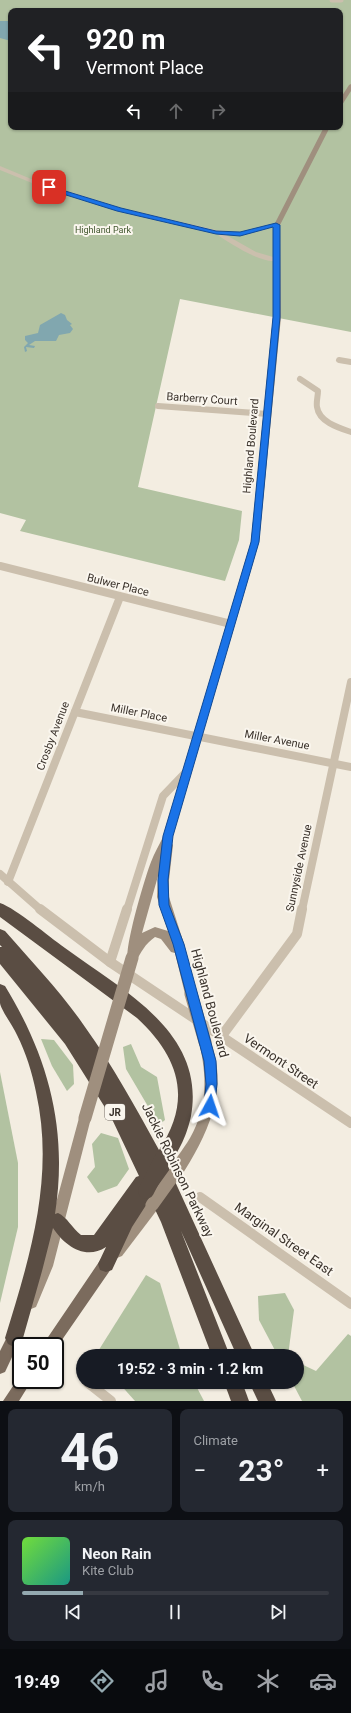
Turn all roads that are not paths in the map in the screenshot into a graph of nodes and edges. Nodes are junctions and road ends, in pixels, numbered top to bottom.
1 (332, 0) edge
2 (341, 0) edge
3 (351, 86) edge
4 (343, 99) edge
5 (325, 130) edge
6 (0, 168) edge
7 (276, 225) junction
8 (216, 232) junction
9 (276, 259) junction
10 (338, 360) dead end
11 (351, 362) edge
12 (300, 379) dead end
13 (158, 406) dead end
14 (268, 414) junction
15 (351, 432) edge
16 (0, 566) edge
17 (120, 597) junction
18 (231, 624) junction
19 (351, 682) edge
20 (75, 712) junction
21 (199, 736) junction
22 (334, 763) junction
23 (351, 766) edge
24 (187, 771) junction
25 (168, 836) junction
26 (0, 874) edge
27 (8, 882) junction
28 (0, 910) edge
29 (0, 935) edge
30 (0, 953) edge
31 (133, 956) junction
32 (110, 962) junction
33 (183, 966) junction
34 (0, 991) edge
35 (221, 1037) junction
36 (351, 1123) edge
37 (200, 1197) dead end
38 (58, 1221) junction
39 (127, 1222) junction
40 (106, 1264) joint
41 (351, 1304) edge
42 (14, 1337) edge
43 (14, 1337) edge
44 (55, 1337) edge
45 (12, 1342) edge
46 (218, 1349) edge
47 (243, 1349) edge
48 (0, 1367) edge
49 (19, 1389) edge
50 (96, 1389) edge
51 (262, 1389) edge
52 (10, 1401) edge
53 (111, 1401) edge
54 (268, 1401) edge

1 - 2 street
3 - 4 main road
5 - 7 main road, Highland Boulevard
6 - 8 street
7 - 8 street
7 - 9 main road, Highland Boulevard
8 - 9 street
9 - 14 main road, Highland Boulevard
10 - 11 street
12 - 15 street
13 - 14 street, Barberry Court
14 - 18 main road, Highland Boulevard
16 - 17 street, Bulwer Place
17 - 18 street, Bulwer Place
17 - 20 street, Crosby Avenue
18 - 21 main road, Highland Boulevard
19 - 22 street, Sunnyside Avenue
20 - 21 street, Miller Place
20 - 27 street, Crosby Avenue
21 - 22 street, Miller Avenue
21 - 24 main road, Highland Boulevard
22 - 23 street, Miller Avenue
22 - 35 street, Sunnyside Avenue
24 - 25 main road, Highland Boulevard
24 - 32 street, Highland Boulevard
25 - 31 main road, Highland Boulevard
25 - 33 main road, Highland Boulevard
26 - 27 street
27 - 32 street
28 - 39 highway, bridge
29 - 47 highway, Jackie Robinson Parkway / JR
30 - 46 highway, JR
31 - 33 main road
31 - 38 main road, Highland Boulevard, bridge
32 - 35 street, Vermont Street
33 - 39 main road, Highland Boulevard, bridge
34 - 42 highway
35 - 36 street, Vermont Street
37 - 41 street, Marginal Street East
38 - 39 highway
38 - 43 main road, Highland Boulevard
39 - 40 highway
40 - 44 main road
45 - 48 main road, Highland Boulevard
49 - 52 main road
50 - 53 street
51 - 54 highway

